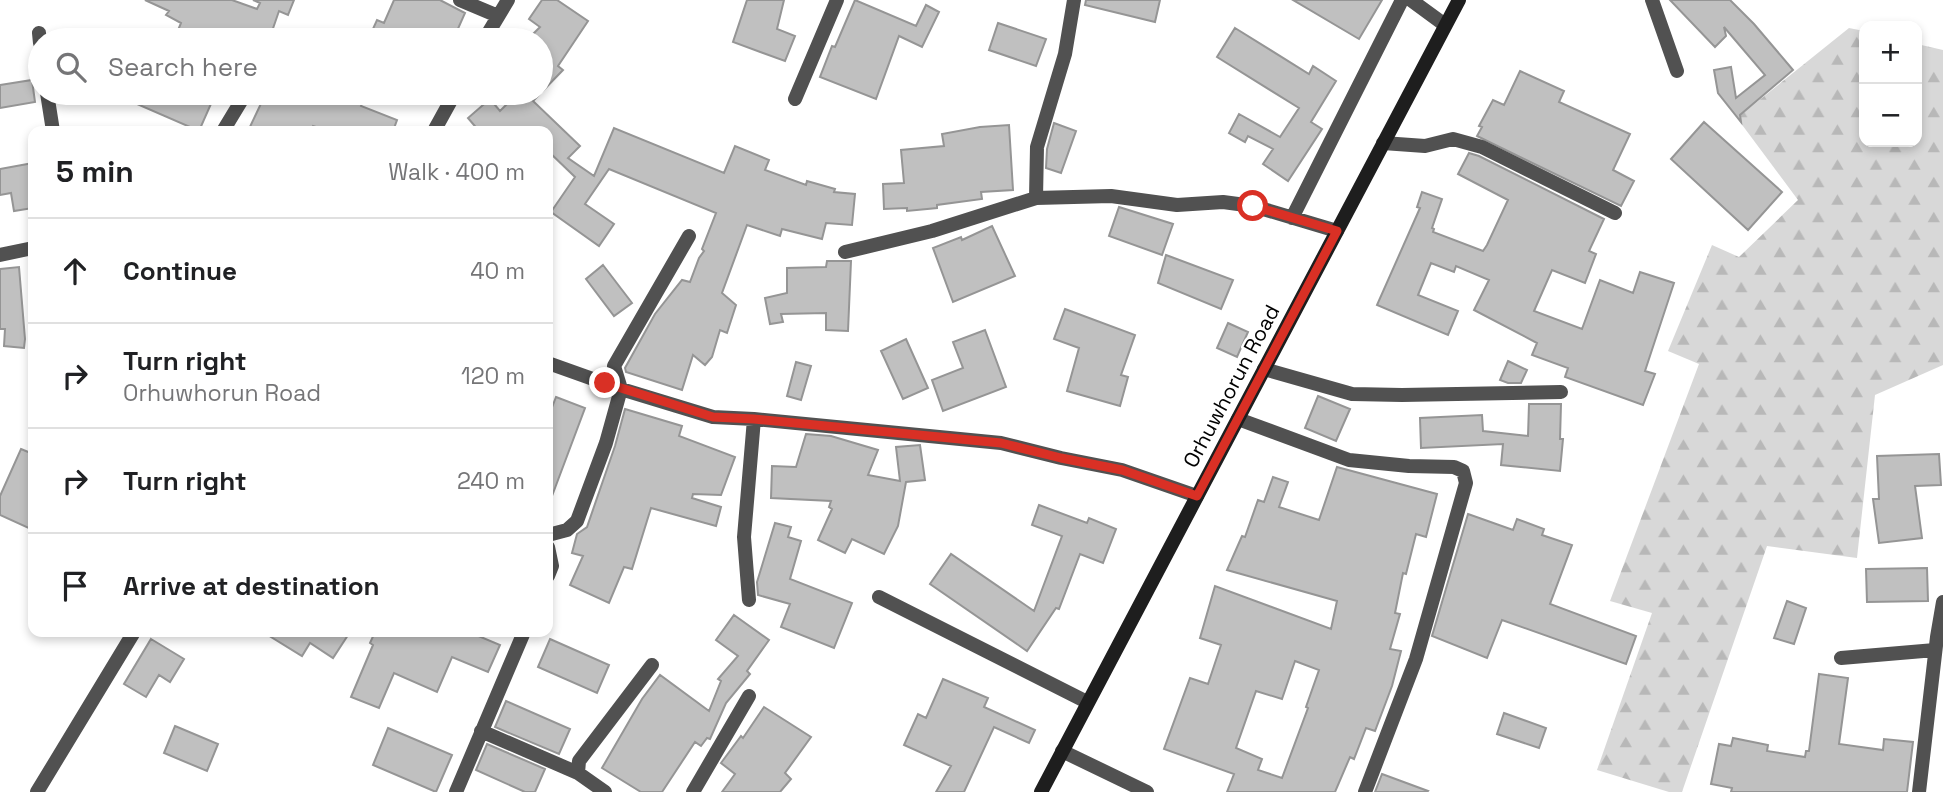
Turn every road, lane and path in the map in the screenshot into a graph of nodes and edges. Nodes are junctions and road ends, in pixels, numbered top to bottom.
1 (460, 0) edge
2 (508, 0) edge
3 (837, 0) edge
4 (1074, 0) edge
5 (1402, 0) edge
6 (1411, 0) edge
7 (1459, 0) edge
8 (1652, 0) edge
9 (498, 16) junction
10 (1446, 25) junction
11 (491, 28) edge
12 (1677, 71) dead end
13 (795, 99) dead end
14 (49, 105) edge
15 (239, 105) edge
16 (448, 105) edge
17 (52, 126) edge
18 (226, 126) edge
19 (437, 126) edge
20 (1383, 143) junction
21 (1036, 198) junction
22 (1615, 213) dead end
23 (1292, 218) junction
24 (1337, 231) junction
25 (689, 236) dead end
26 (28, 249) edge
27 (845, 252) dead end
28 (0, 255) edge
29 (553, 365) edge
30 (1264, 369) junction
31 (621, 389) junction
32 (1561, 392) dead end
33 (754, 419) junction
34 (1238, 419) junction
35 (1197, 496) junction
36 (553, 534) edge
37 (879, 597) dead end
38 (749, 600) dead end
39 (1943, 602) edge
40 (131, 637) edge
41 (522, 637) edge
42 (1938, 641) edge
43 (1841, 658) dead end
44 (652, 665) dead end
45 (749, 696) dead end
46 (1087, 702) junction
47 (481, 731) junction
48 (1062, 751) junction
49 (578, 773) junction
50 (37, 792) edge
51 (456, 792) edge
52 (605, 792) edge
53 (694, 792) edge
54 (1041, 792) edge
55 (1147, 792) edge
56 (1365, 792) edge
57 (1919, 792) edge

1 - 9 street
2 - 9 street
3 - 13 street
4 - 21 street
5 - 23 street
6 - 10 street
7 - 10 street, Orhuwhorun Road
8 - 12 street
9 - 11 street
10 - 20 street, Orhuwhorun Road
14 - 17 street
15 - 18 street
16 - 19 street
20 - 22 street
20 - 24 street, Orhuwhorun Road
21 - 23 street
21 - 27 street
23 - 24 street
24 - 30 street, Orhuwhorun Road
25 - 31 street
26 - 28 street
29 - 31 street
30 - 32 street
30 - 34 street, Orhuwhorun Road
31 - 33 street
31 - 36 street
33 - 35 street
33 - 38 street
34 - 35 street, Orhuwhorun Road
34 - 56 street
35 - 46 street, Orhuwhorun Road
37 - 46 street
39 - 42 street
40 - 50 street
41 - 47 street
42 - 43 street
42 - 57 street
44 - 49 street
45 - 53 street
46 - 48 street, Orhuwhorun Road
47 - 49 street
47 - 51 street
48 - 54 street, Orhuwhorun Road
48 - 55 street
49 - 52 street

